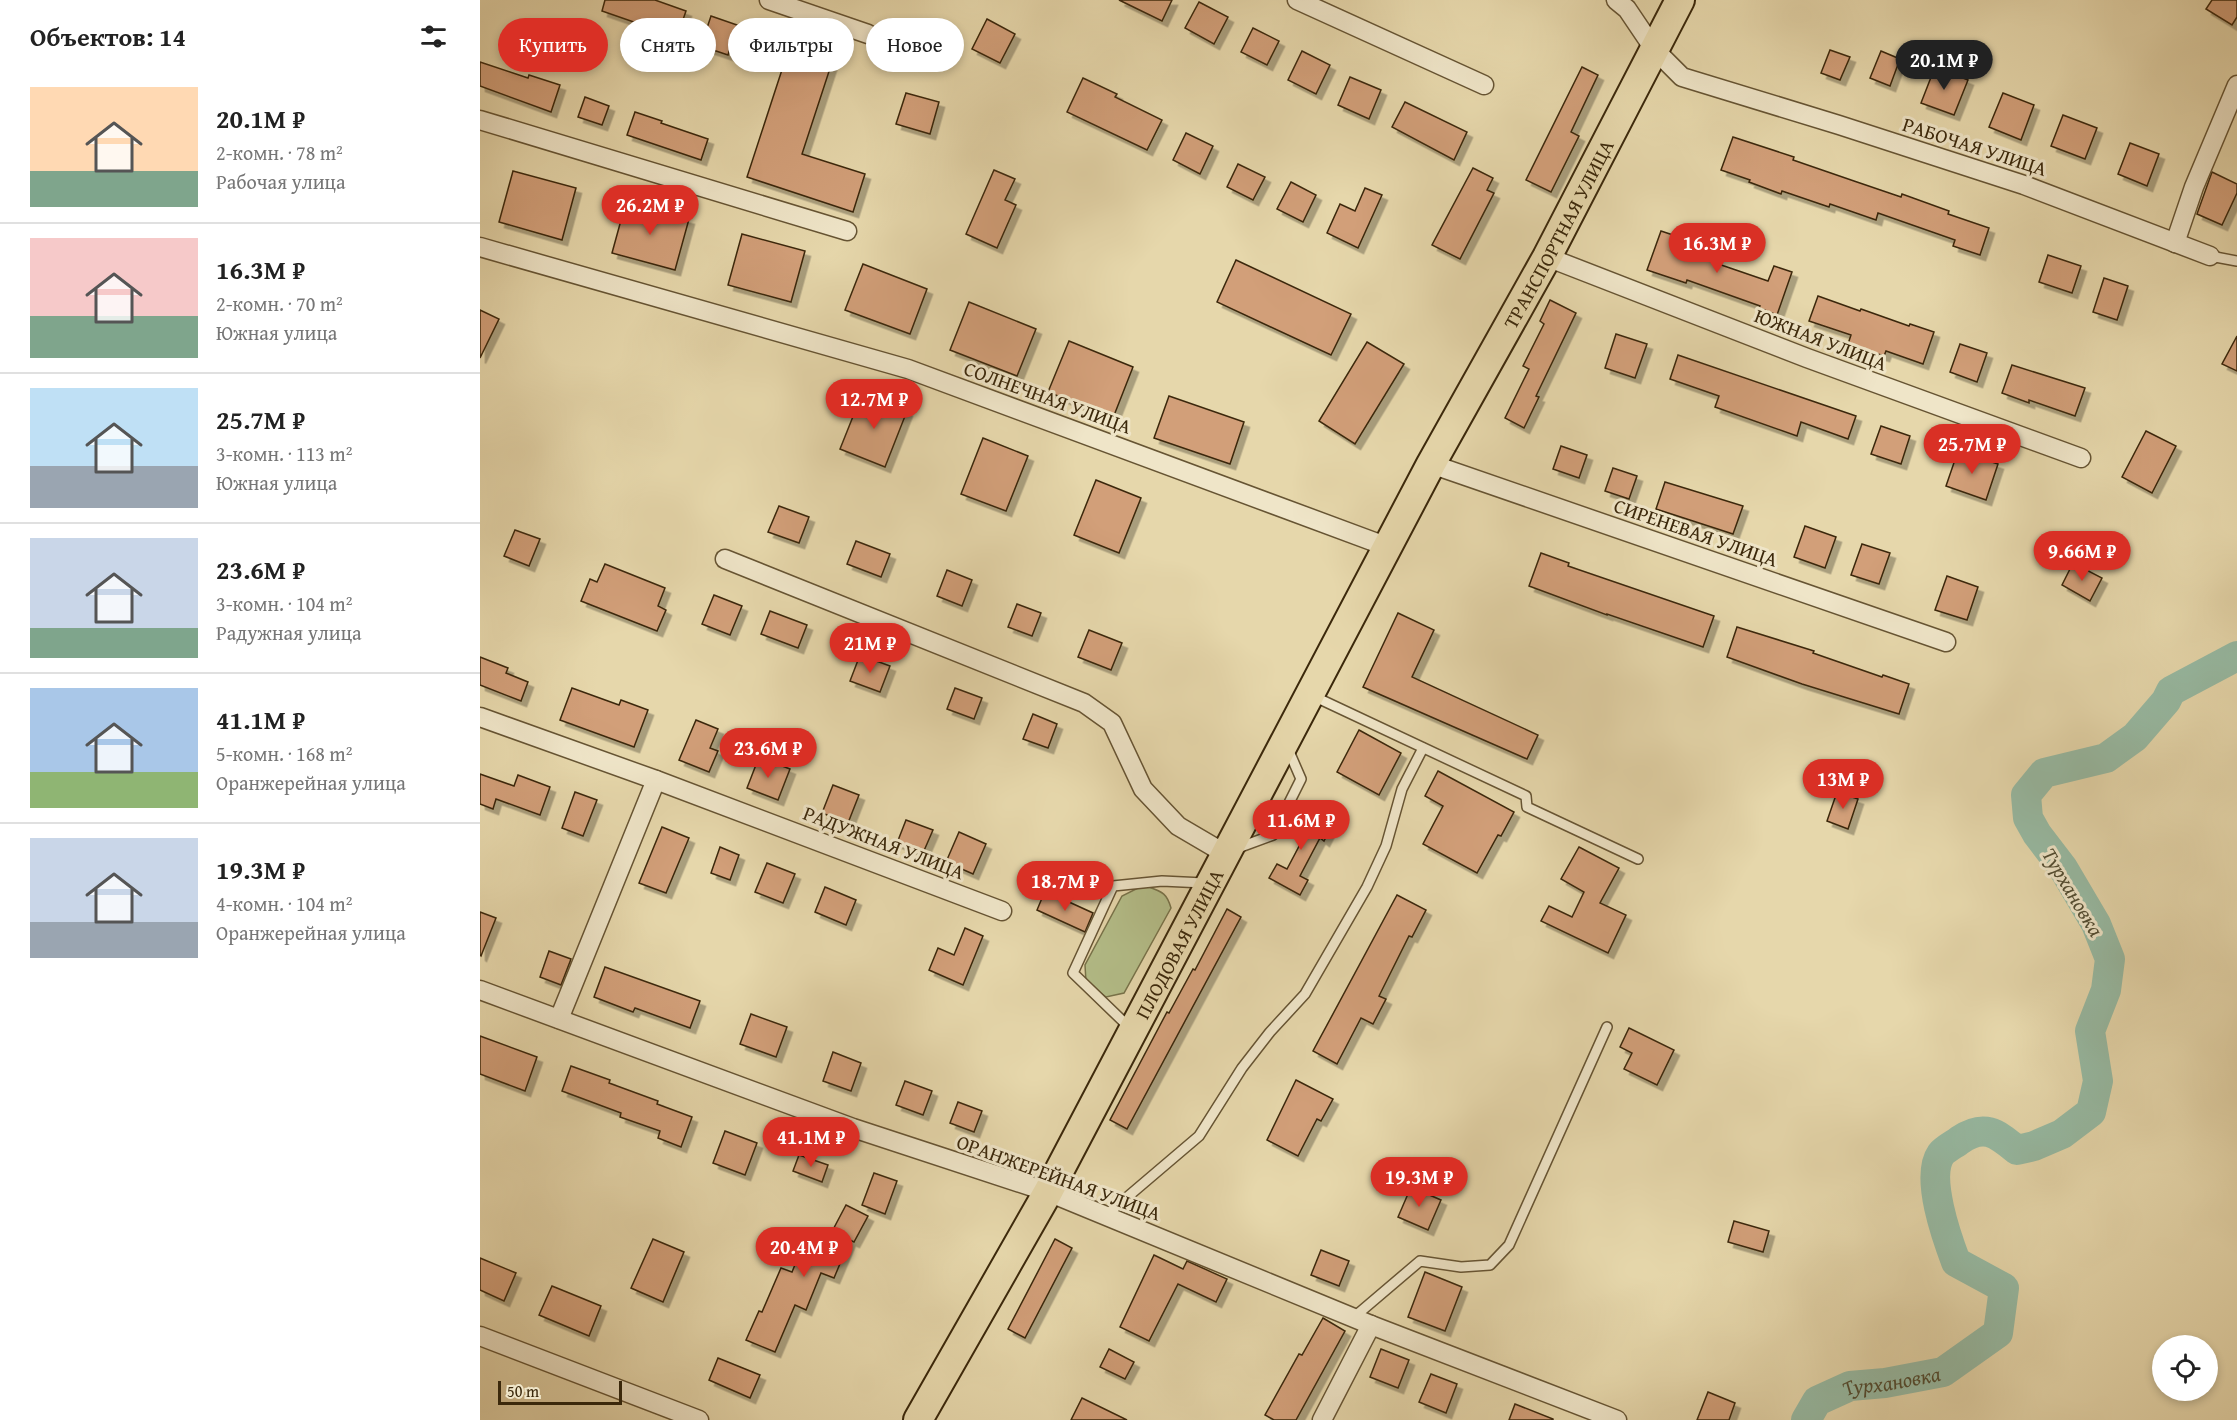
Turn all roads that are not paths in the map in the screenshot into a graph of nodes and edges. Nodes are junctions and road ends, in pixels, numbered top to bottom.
1 (769, 0) edge
2 (1298, 0) edge
3 (1616, 0) edge
4 (1680, 0) edge
5 (866, 33) edge
6 (1654, 49) junction
7 (1484, 85) dead end
8 (2237, 85) edge
9 (480, 120) edge
10 (847, 231) dead end
11 (2175, 243) junction
12 (480, 247) edge
13 (2210, 256) joint
14 (1547, 257) junction
15 (2237, 261) edge
16 (2081, 458) dead end
17 (1431, 464) junction
18 (1388, 547) junction
19 (725, 559) dead end
20 (1946, 642) dead end
21 (1309, 694) junction
22 (480, 717) edge
23 (1423, 748) junction
24 (656, 780) junction
25 (1224, 853) junction
26 (1638, 859) dead end
27 (1210, 884) junction
28 (1002, 911) dead end
29 (480, 990) edge
30 (559, 1019) junction
31 (1607, 1027) dead end
32 (1132, 1031) junction
33 (1048, 1192) junction
34 (1105, 1216) junction
35 (1353, 1318) junction
36 (1371, 1325) junction
37 (480, 1336) edge
38 (699, 1420) edge
39 (918, 1420) edge
40 (1322, 1420) edge
41 (1617, 1420) edge

1 - 5 street
2 - 7 street
3 - 6 street, РАБОЧАЯ УЛИЦА
4 - 6 main road, ТРАНСПОРТНАЯ УЛИЦА
6 - 11 street, РАБОЧАЯ УЛИЦА
6 - 14 main road, ТРАНСПОРТНАЯ УЛИЦА
8 - 11 street
9 - 10 street
11 - 13 street, РАБОЧАЯ УЛИЦА
12 - 18 street, СОЛНЕЧНАЯ УЛИЦА
13 - 15 lane
14 - 16 street, ЮЖНАЯ УЛИЦА
14 - 17 main road, ТРАНСПОРТНАЯ УЛИЦА
17 - 18 main road, ПЛОДОВАЯ УЛИЦА
17 - 20 street, СИРЕНЕВАЯ УЛИЦА
18 - 21 main road, ПЛОДОВАЯ УЛИЦА
19 - 25 street
21 - 23 lane
21 - 25 main road, ПЛОДОВАЯ УЛИЦА
22 - 24 street, РАДУЖНАЯ УЛИЦА
23 - 26 lane
23 - 34 lane
24 - 28 street, РАДУЖНАЯ УЛИЦА
24 - 30 street
25 - 27 main road, ПЛОДОВАЯ УЛИЦА
27 - 32 main road, ПЛОДОВАЯ УЛИЦА
27 - 32 lane
29 - 30 street, ОРАНЖЕРЕЙНАЯ УЛИЦА
30 - 33 street, ОРАНЖЕРЕЙНАЯ УЛИЦА
31 - 35 lane
32 - 33 main road, ПЛОДОВАЯ УЛИЦА
33 - 34 street, ОРАНЖЕРЕЙНАЯ УЛИЦА
33 - 39 main road, ПЛОДОВАЯ УЛИЦА
34 - 35 street, ОРАНЖЕРЕЙНАЯ УЛИЦА
35 - 36 street, ОРАНЖЕРЕЙНАЯ УЛИЦА
36 - 40 street
36 - 41 street, ОРАНЖЕРЕЙНАЯ УЛИЦА
37 - 38 street

